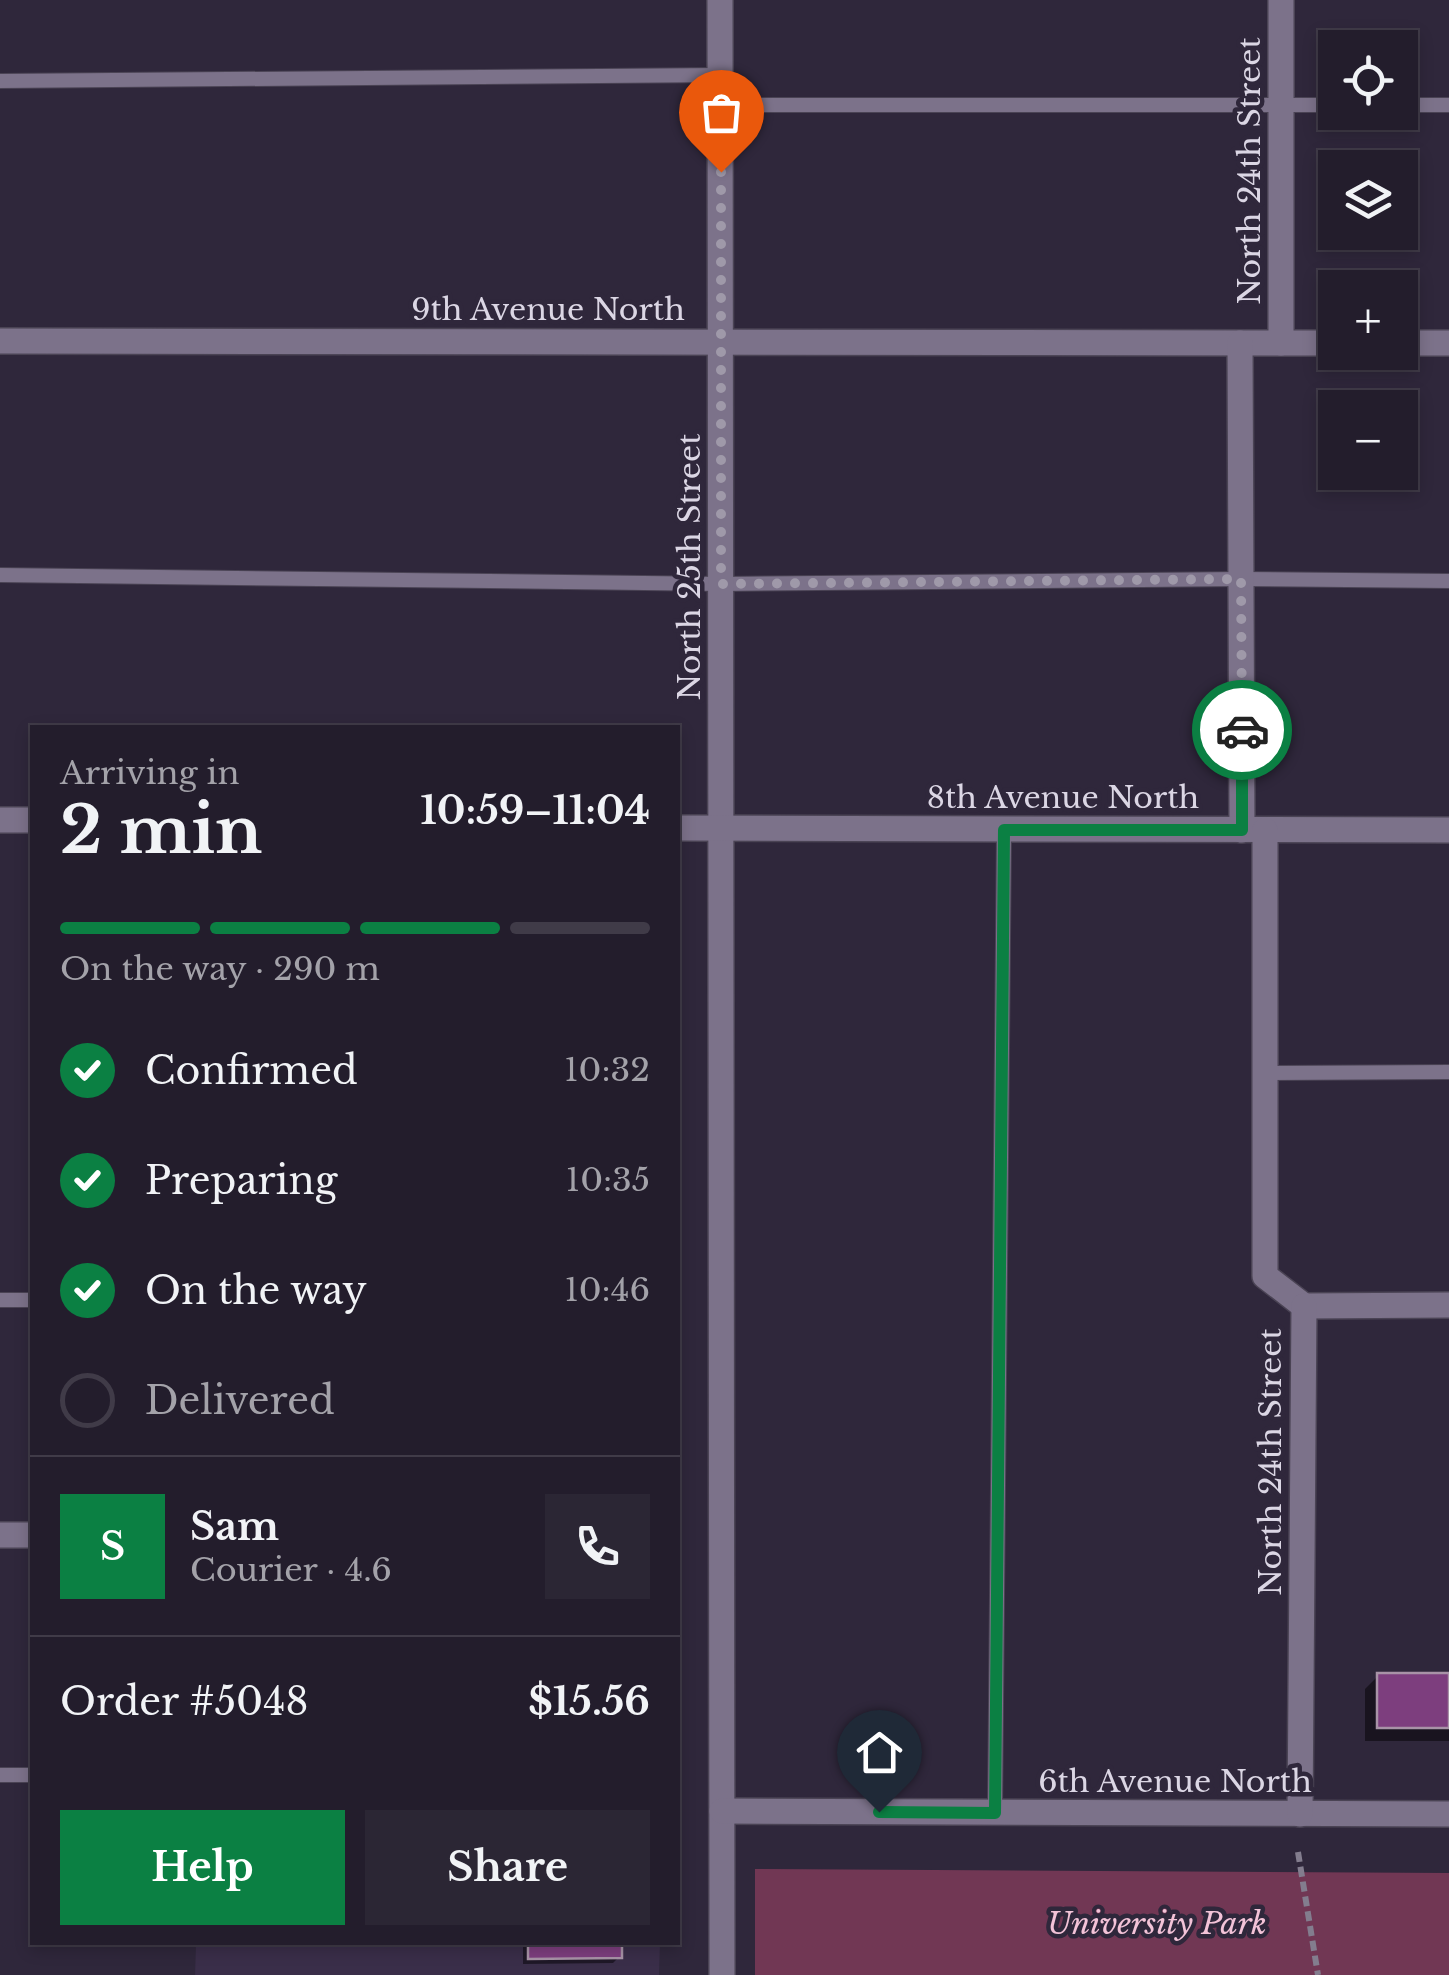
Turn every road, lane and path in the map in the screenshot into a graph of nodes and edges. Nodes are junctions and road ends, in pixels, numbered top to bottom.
1 (720, 0) edge
2 (1281, 0) edge
3 (720, 74) junction
4 (0, 81) edge
5 (721, 105) junction
6 (1281, 105) junction
7 (1318, 105) edge
8 (1418, 105) edge
9 (1449, 105) edge
10 (0, 341) edge
11 (721, 342) junction
12 (1240, 343) junction
13 (1281, 343) junction
14 (1318, 343) edge
15 (1418, 343) edge
16 (1449, 343) edge
17 (0, 576) edge
18 (1241, 579) junction
19 (1449, 581) edge
20 (721, 584) junction
21 (0, 820) edge
22 (30, 820) edge
23 (680, 828) edge
24 (721, 828) junction
25 (1004, 830) junction
26 (1254, 830) junction
27 (1449, 830) edge
28 (1449, 1072) edge
29 (1265, 1073) junction
30 (0, 1300) edge
31 (30, 1300) edge
32 (1449, 1305) edge
33 (1304, 1306) junction
34 (0, 1535) edge
35 (30, 1535) edge
36 (0, 1775) edge
37 (30, 1775) edge
38 (722, 1811) junction
39 (995, 1813) junction
40 (1300, 1814) junction
41 (1449, 1814) edge
42 (1298, 1852) dead end
43 (722, 1975) edge
44 (1318, 1975) edge

1 - 3 street, North 25th Street
2 - 6 street, North 24th Street
3 - 4 lane
3 - 5 street, North 25th Street
5 - 6 lane
5 - 11 street, North 25th Street
6 - 7 lane
6 - 13 street, North 24th Street
8 - 9 lane
10 - 11 street, 9th Avenue North
11 - 12 street, 9th Avenue North
11 - 20 street, North 25th Street
12 - 13 street, 9th Avenue North
12 - 18 street, North 24th Street
13 - 14 street, 9th Avenue North
15 - 16 street
17 - 20 lane
18 - 19 lane
18 - 20 lane
18 - 26 street, North 24th Street
20 - 24 street, North 25th Street
21 - 22 street
23 - 24 street, 8th Avenue North
24 - 25 street, 8th Avenue North
24 - 38 street, North 25th Street
25 - 26 street, 8th Avenue North
25 - 39 lane
26 - 27 street, 8th Avenue North
26 - 29 street, North 24th Street
28 - 29 lane
29 - 33 street, North 24th Street
30 - 31 lane
32 - 33 street
33 - 40 street, North 24th Street
34 - 35 street
36 - 37 lane
38 - 39 street, 6th Avenue North
38 - 43 street, North 25th Street
39 - 40 street, 6th Avenue North
40 - 41 street, 6th Avenue North
42 - 44 path

